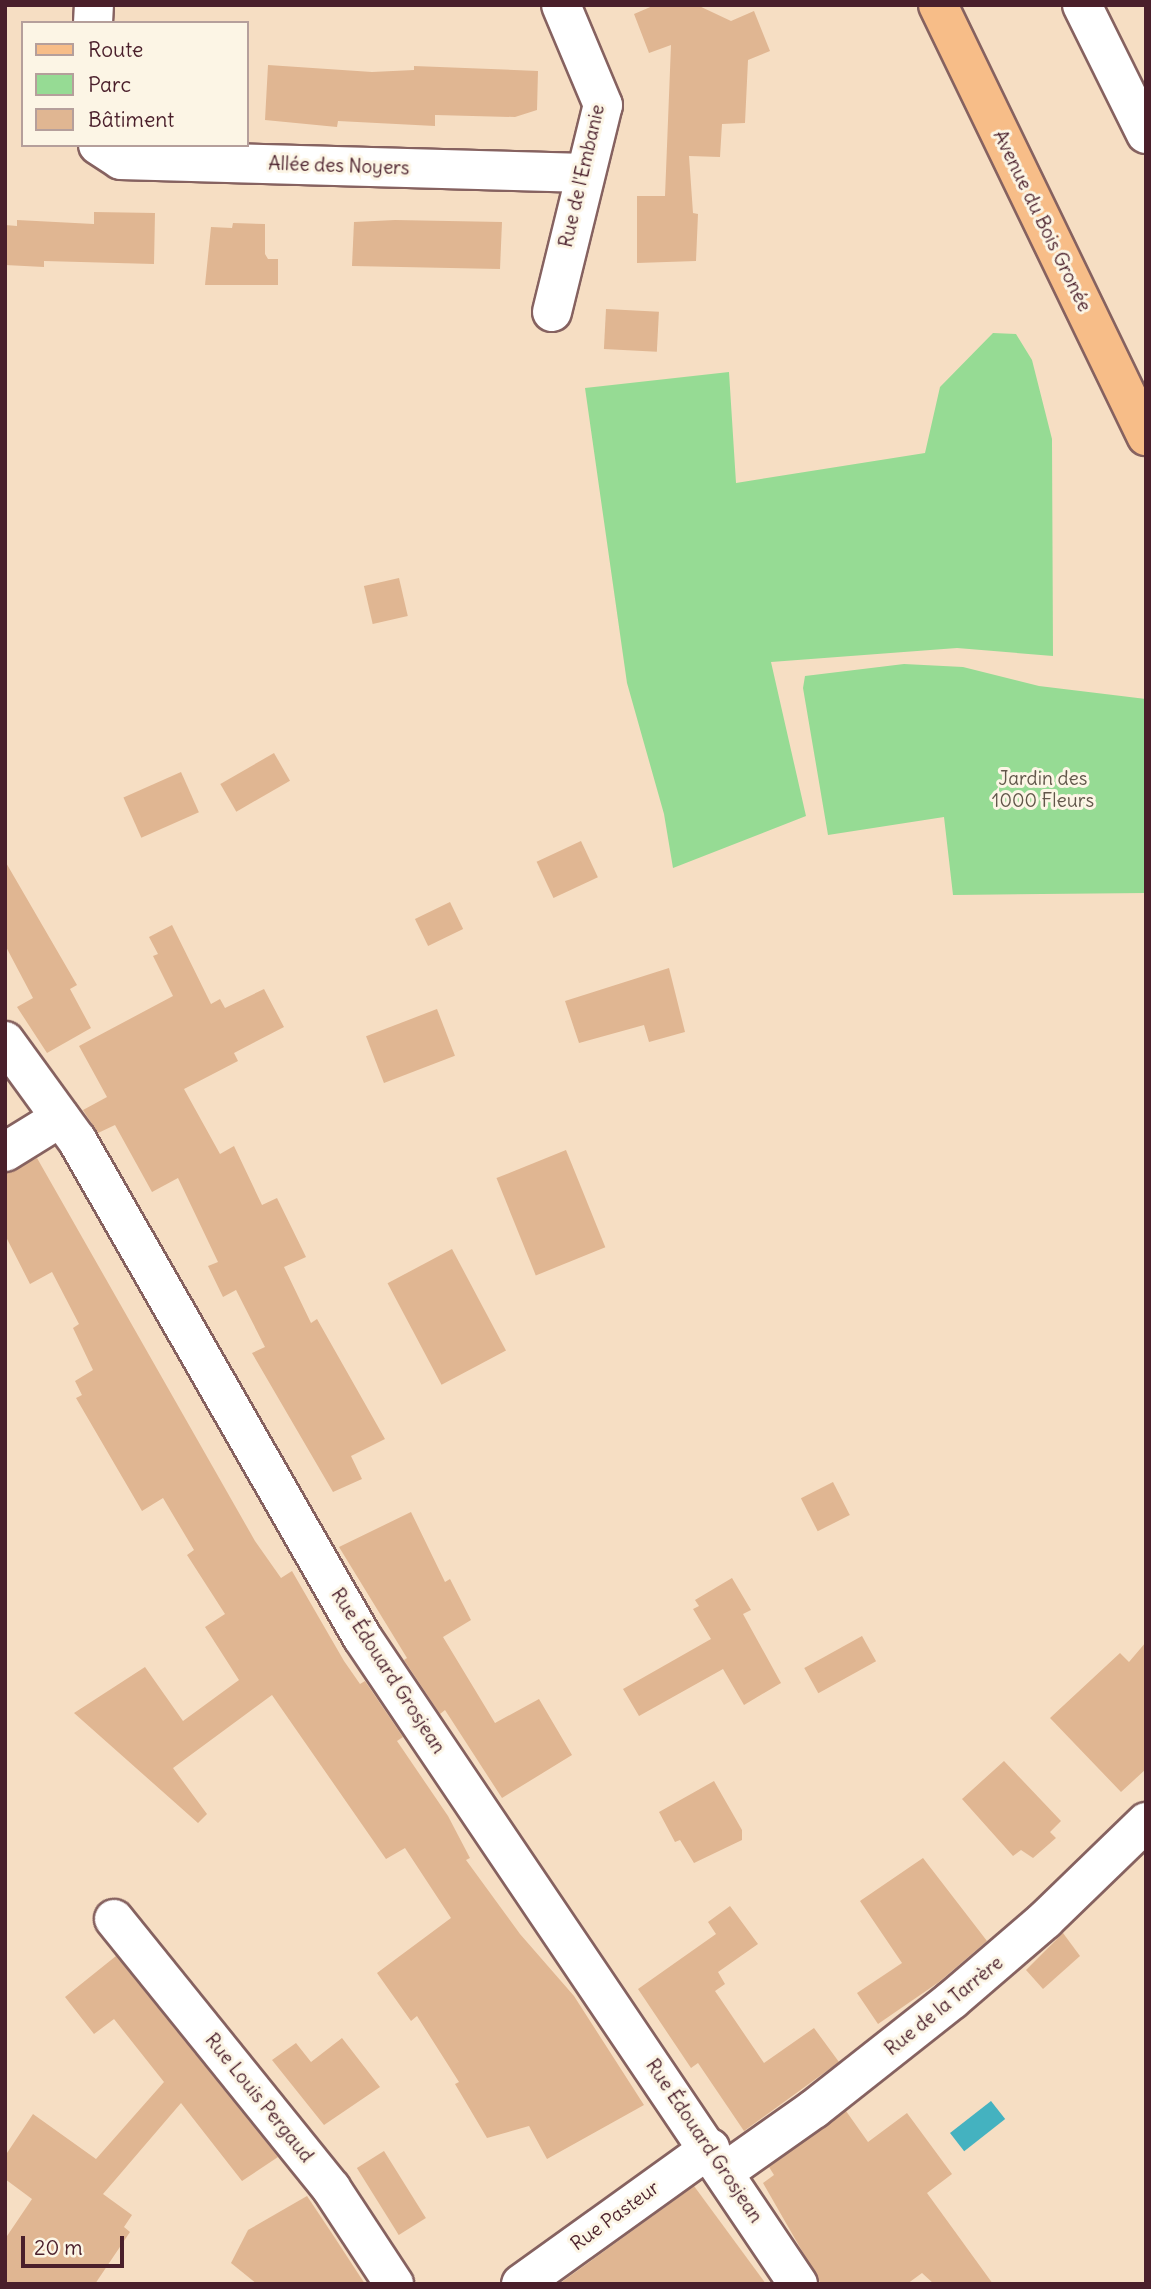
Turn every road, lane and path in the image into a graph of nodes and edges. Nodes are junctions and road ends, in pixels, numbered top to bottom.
1 (561, 5) edge
2 (938, 5) edge
3 (968, 5) edge
4 (1083, 5) edge
5 (1146, 134) edge
6 (101, 147) edge
7 (585, 173) junction
8 (552, 312) dead end
9 (1146, 374) edge
10 (1146, 436) edge
11 (5, 1041) edge
12 (61, 1118) junction
13 (5, 1152) edge
14 (1146, 1822) edge
15 (114, 1919) dead end
16 (718, 2159) junction
17 (394, 2284) edge
18 (521, 2284) edge
19 (798, 2284) edge

1 - 7 street, Rue de l'Embanie
2 - 10 main road, Avenue du Bois Gronée
3 - 9 main road, Avenue du Bois Gronée
4 - 5 street
6 - 7 street, Allée des Noyers
7 - 8 street, Rue de l'Embanie
11 - 12 street, Rue Édouard Grosjean
12 - 13 street
12 - 16 street, Rue Édouard Grosjean
14 - 16 street, Rue de la Tarrère
15 - 17 street, Rue Louis Pergaud
16 - 18 street, Rue Pasteur
16 - 19 street, Rue Édouard Grosjean

